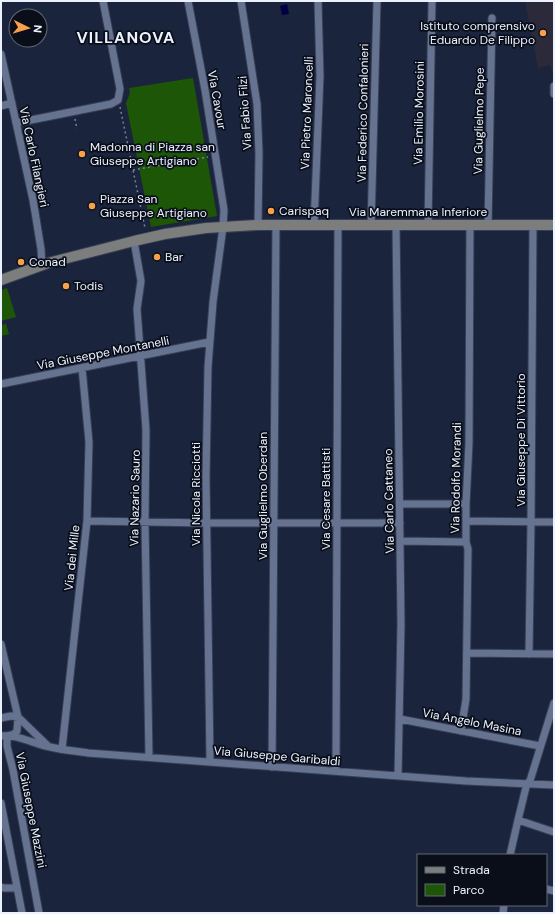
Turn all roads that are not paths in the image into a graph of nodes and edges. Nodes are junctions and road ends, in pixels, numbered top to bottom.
1 (103, 1) edge
2 (188, 1) edge
3 (241, 1) edge
4 (318, 1) edge
5 (377, 1) edge
6 (432, 1) edge
7 (492, 18) dead end
8 (1, 54) edge
9 (554, 86) edge
10 (554, 94) edge
11 (12, 103) junction
12 (1, 106) edge
13 (16, 123) junction
14 (258, 225) junction
15 (276, 225) junction
16 (314, 225) junction
17 (396, 225) junction
18 (428, 225) junction
19 (470, 225) junction
20 (488, 225) junction
21 (533, 225) junction
22 (554, 225) edge
23 (223, 226) junction
24 (338, 226) junction
25 (371, 226) junction
26 (134, 241) junction
27 (42, 265) junction
28 (1, 280) edge
29 (209, 342) junction
30 (140, 357) junction
31 (82, 368) junction
32 (1, 384) edge
33 (400, 504) junction
34 (466, 504) junction
35 (87, 521) junction
36 (466, 521) junction
37 (145, 522) junction
38 (274, 522) junction
39 (337, 522) junction
40 (531, 522) junction
41 (554, 522) edge
42 (207, 523) junction
43 (400, 523) junction
44 (400, 541) junction
45 (466, 542) junction
46 (1, 644) edge
47 (467, 653) junction
48 (529, 654) junction
49 (554, 654) edge
50 (554, 703) edge
51 (18, 717) junction
52 (1, 718) edge
53 (400, 719) junction
54 (461, 730) junction
55 (4, 736) edge
56 (540, 746) junction
57 (49, 747) junction
58 (62, 749) junction
59 (149, 757) junction
60 (210, 761) junction
61 (272, 767) junction
62 (336, 771) junction
63 (398, 776) junction
64 (528, 784) junction
65 (554, 785) edge
66 (1, 804) edge
67 (518, 820) junction
68 (554, 832) edge
69 (510, 854) edge
70 (1, 887) edge
71 (17, 888) junction
72 (22, 913) edge
73 (39, 913) edge

1 - 13 street
2 - 23 street, Via Cavour
3 - 14 street, Via Fabio Filzi
4 - 16 street, Via Pietro Maroncelli
5 - 25 street, Via Federico Confalonieri
6 - 18 street, Via Emilio Morosini
7 - 20 street, Via Guglielmo Pepe
8 - 11 street, Via Carlo Filangieri
9 - 10 street
11 - 12 street
11 - 13 street, Via Carlo Filangieri
13 - 27 street, Via Carlo Filangieri
14 - 15 main road, Via Maremmana Inferiore
14 - 23 main road, Via Maremmana Inferiore
15 - 16 main road, Via Maremmana Inferiore
15 - 38 street, Via Guglielmo Oberdan
16 - 24 main road, Via Maremmana Inferiore
17 - 18 main road, Via Maremmana Inferiore
17 - 25 main road, Via Maremmana Inferiore
17 - 33 street, Via Carlo Cattaneo
18 - 19 main road, Via Maremmana Inferiore
19 - 20 main road, Via Maremmana Inferiore
19 - 34 street, Via Rodolfo Morandi
20 - 21 main road, Via Maremmana Inferiore
21 - 22 main road, Via Maremmana Inferiore
21 - 40 street, Via Giuseppe Di Vittorio
23 - 26 main road, Via Maremmana Inferiore
23 - 29 street, Via Nicola Ricciotti
24 - 25 main road, Via Maremmana Inferiore
24 - 39 street, Via Cesare Battisti
26 - 27 main road, Via Maremmana Inferiore
26 - 30 street, Via Nazario Sauro
27 - 28 main road, Via Maremmana Inferiore
29 - 30 street, Via Giuseppe Montanelli
29 - 42 street, Via Nicola Ricciotti
30 - 31 street, Via Giuseppe Montanelli
30 - 37 street, Via Nazario Sauro
31 - 32 street, Via Giuseppe Montanelli
31 - 35 street, Via dei Mille
33 - 34 street
33 - 43 street, Via Carlo Cattaneo
34 - 36 street, Via Rodolfo Morandi
35 - 37 street
35 - 58 street, Via dei Mille
36 - 40 street
36 - 45 street, Via Rodolfo Morandi
37 - 42 street
37 - 59 street, Via Nazario Sauro
38 - 39 street
38 - 42 street
38 - 61 street, Via Guglielmo Oberdan
39 - 43 street
39 - 62 street, Via Cesare Battisti
40 - 41 street
40 - 48 street, Via Giuseppe Di Vittorio
42 - 60 street, Via Nicola Ricciotti
43 - 44 street, Via Carlo Cattaneo
44 - 45 street
44 - 53 street, Via Carlo Cattaneo
45 - 47 street, Via Rodolfo Morandi
46 - 51 street
47 - 48 street
47 - 54 street, Via Rodolfo Morandi
48 - 49 street
50 - 56 street
51 - 52 street
51 - 55 street
51 - 57 street
53 - 54 street, Via Angelo Masina
53 - 63 street, Via Carlo Cattaneo
54 - 56 street, Via Angelo Masina
55 - 57 street, Via Giuseppe Garibaldi
55 - 73 street, Via Giuseppe Mazzini
56 - 64 street
57 - 58 street, Via Giuseppe Garibaldi
58 - 59 street, Via Giuseppe Garibaldi
59 - 60 street, Via Giuseppe Garibaldi
60 - 61 street, Via Giuseppe Garibaldi
61 - 62 street, Via Giuseppe Garibaldi
62 - 63 street, Via Giuseppe Garibaldi
63 - 64 street, Via Giuseppe Garibaldi
64 - 65 street, Via Giuseppe Garibaldi
64 - 67 street
66 - 71 street
67 - 68 street
67 - 69 street
70 - 71 street
71 - 72 street

